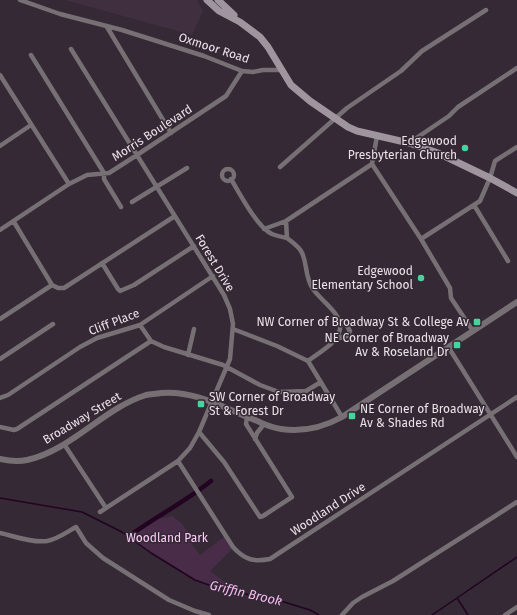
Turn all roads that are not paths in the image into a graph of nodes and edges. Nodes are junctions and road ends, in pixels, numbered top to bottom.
1 (20, 0) edge
2 (207, 0) edge
3 (218, 0) edge
4 (486, 10) dead end
5 (107, 27) junction
6 (253, 30) junction
7 (71, 49) dead end
8 (31, 55) dead end
9 (517, 68) edge
10 (282, 70) junction
11 (242, 71) junction
12 (0, 75) edge
13 (335, 118) junction
14 (31, 125) junction
15 (171, 133) junction
16 (377, 136) junction
17 (409, 143) junction
18 (0, 146) edge
19 (517, 147) edge
20 (138, 155) junction
21 (372, 164) junction
22 (280, 167) dead end
23 (188, 168) dead end
24 (104, 173) junction
25 (490, 178) junction
26 (231, 180) dead end
27 (69, 184) junction
28 (158, 187) junction
29 (517, 193) edge
30 (132, 202) dead end
31 (474, 205) junction
32 (121, 207) dead end
33 (175, 216) junction
34 (286, 221) junction
35 (14, 222) junction
36 (264, 229) junction
37 (0, 230) edge
38 (287, 238) junction
39 (421, 239) junction
40 (194, 246) junction
41 (508, 261) dead end
42 (102, 263) junction
43 (213, 276) junction
44 (52, 285) junction
45 (517, 302) edge
46 (0, 318) edge
47 (338, 319) junction
48 (53, 324) dead end
49 (140, 325) junction
50 (194, 329) dead end
51 (233, 329) junction
52 (473, 331) junction
53 (336, 339) junction
54 (151, 341) junction
55 (449, 348) junction
56 (188, 355) junction
57 (0, 359) edge
58 (308, 361) junction
59 (227, 368) junction
60 (321, 382) junction
61 (517, 397) edge
62 (0, 398) edge
63 (212, 401) junction
64 (490, 414) junction
65 (247, 417) junction
66 (342, 417) junction
67 (264, 424) junction
68 (0, 427) edge
69 (199, 432) junction
70 (255, 439) junction
71 (64, 444) junction
72 (517, 457) edge
73 (0, 459) edge
74 (178, 461) junction
75 (517, 502) edge
76 (106, 508) junction
77 (100, 512) dead end
78 (0, 533) edge
79 (517, 607) edge
80 (209, 615) edge
81 (342, 615) edge
82 (505, 615) edge

1 - 5 street, Oxmoor Road
2 - 6 main road
3 - 6 main road
4 - 13 street
5 - 11 street, Oxmoor Road
5 - 15 street
6 - 10 main road
7 - 20 street, Forest Drive
8 - 24 street
9 - 17 street
10 - 11 street, Oxmoor Road
10 - 13 main road
11 - 15 street, Morris Boulevard
12 - 14 street
13 - 16 main road
13 - 22 street
14 - 18 street
14 - 27 street
15 - 20 street, Morris Boulevard
16 - 17 main road
16 - 21 street
17 - 25 main road
19 - 25 street
20 - 24 street, Morris Boulevard
20 - 28 street, Forest Drive
21 - 34 street
21 - 39 street
23 - 28 street
24 - 27 street, Morris Boulevard
24 - 32 street
25 - 29 main road
25 - 31 street
26 - 36 street
27 - 35 street, Morris Boulevard
28 - 30 street
28 - 33 street, Forest Drive
31 - 39 street
31 - 41 street
33 - 40 street, Forest Drive
33 - 42 street
34 - 36 street
34 - 38 street
35 - 37 street, Morris Boulevard
35 - 44 street
36 - 38 street
38 - 47 street
39 - 52 street
40 - 42 street
40 - 43 street, Forest Drive
42 - 44 street
43 - 49 street, Cliff Place
43 - 51 street, Forest Drive
44 - 46 street
45 - 52 street, Broadway Street
47 - 53 street
47 - 53 street
48 - 57 street
49 - 54 street
49 - 62 street, Cliff Place
50 - 56 street
51 - 58 street
51 - 59 street, Forest Drive
52 - 55 street, Broadway Street
53 - 58 street
54 - 56 street
54 - 68 street
55 - 64 street
55 - 66 street, Broadway Street
56 - 59 street
58 - 60 street
59 - 60 street
59 - 63 street, Forest Drive
60 - 66 street
61 - 64 street, Woodland Drive
63 - 65 street, Broadway Street
63 - 69 street, Forest Drive
63 - 71 street, Broadway Street
64 - 72 street
64 - 74 street, Woodland Drive
65 - 67 street, Broadway Street
65 - 70 street
66 - 67 street, Broadway Street
67 - 70 street
69 - 70 street
69 - 74 street, Forest Drive
71 - 73 street, Broadway Street
71 - 76 street
74 - 76 street, Forest Drive
75 - 81 street
76 - 77 street, Forest Drive
78 - 80 street
79 - 82 street

